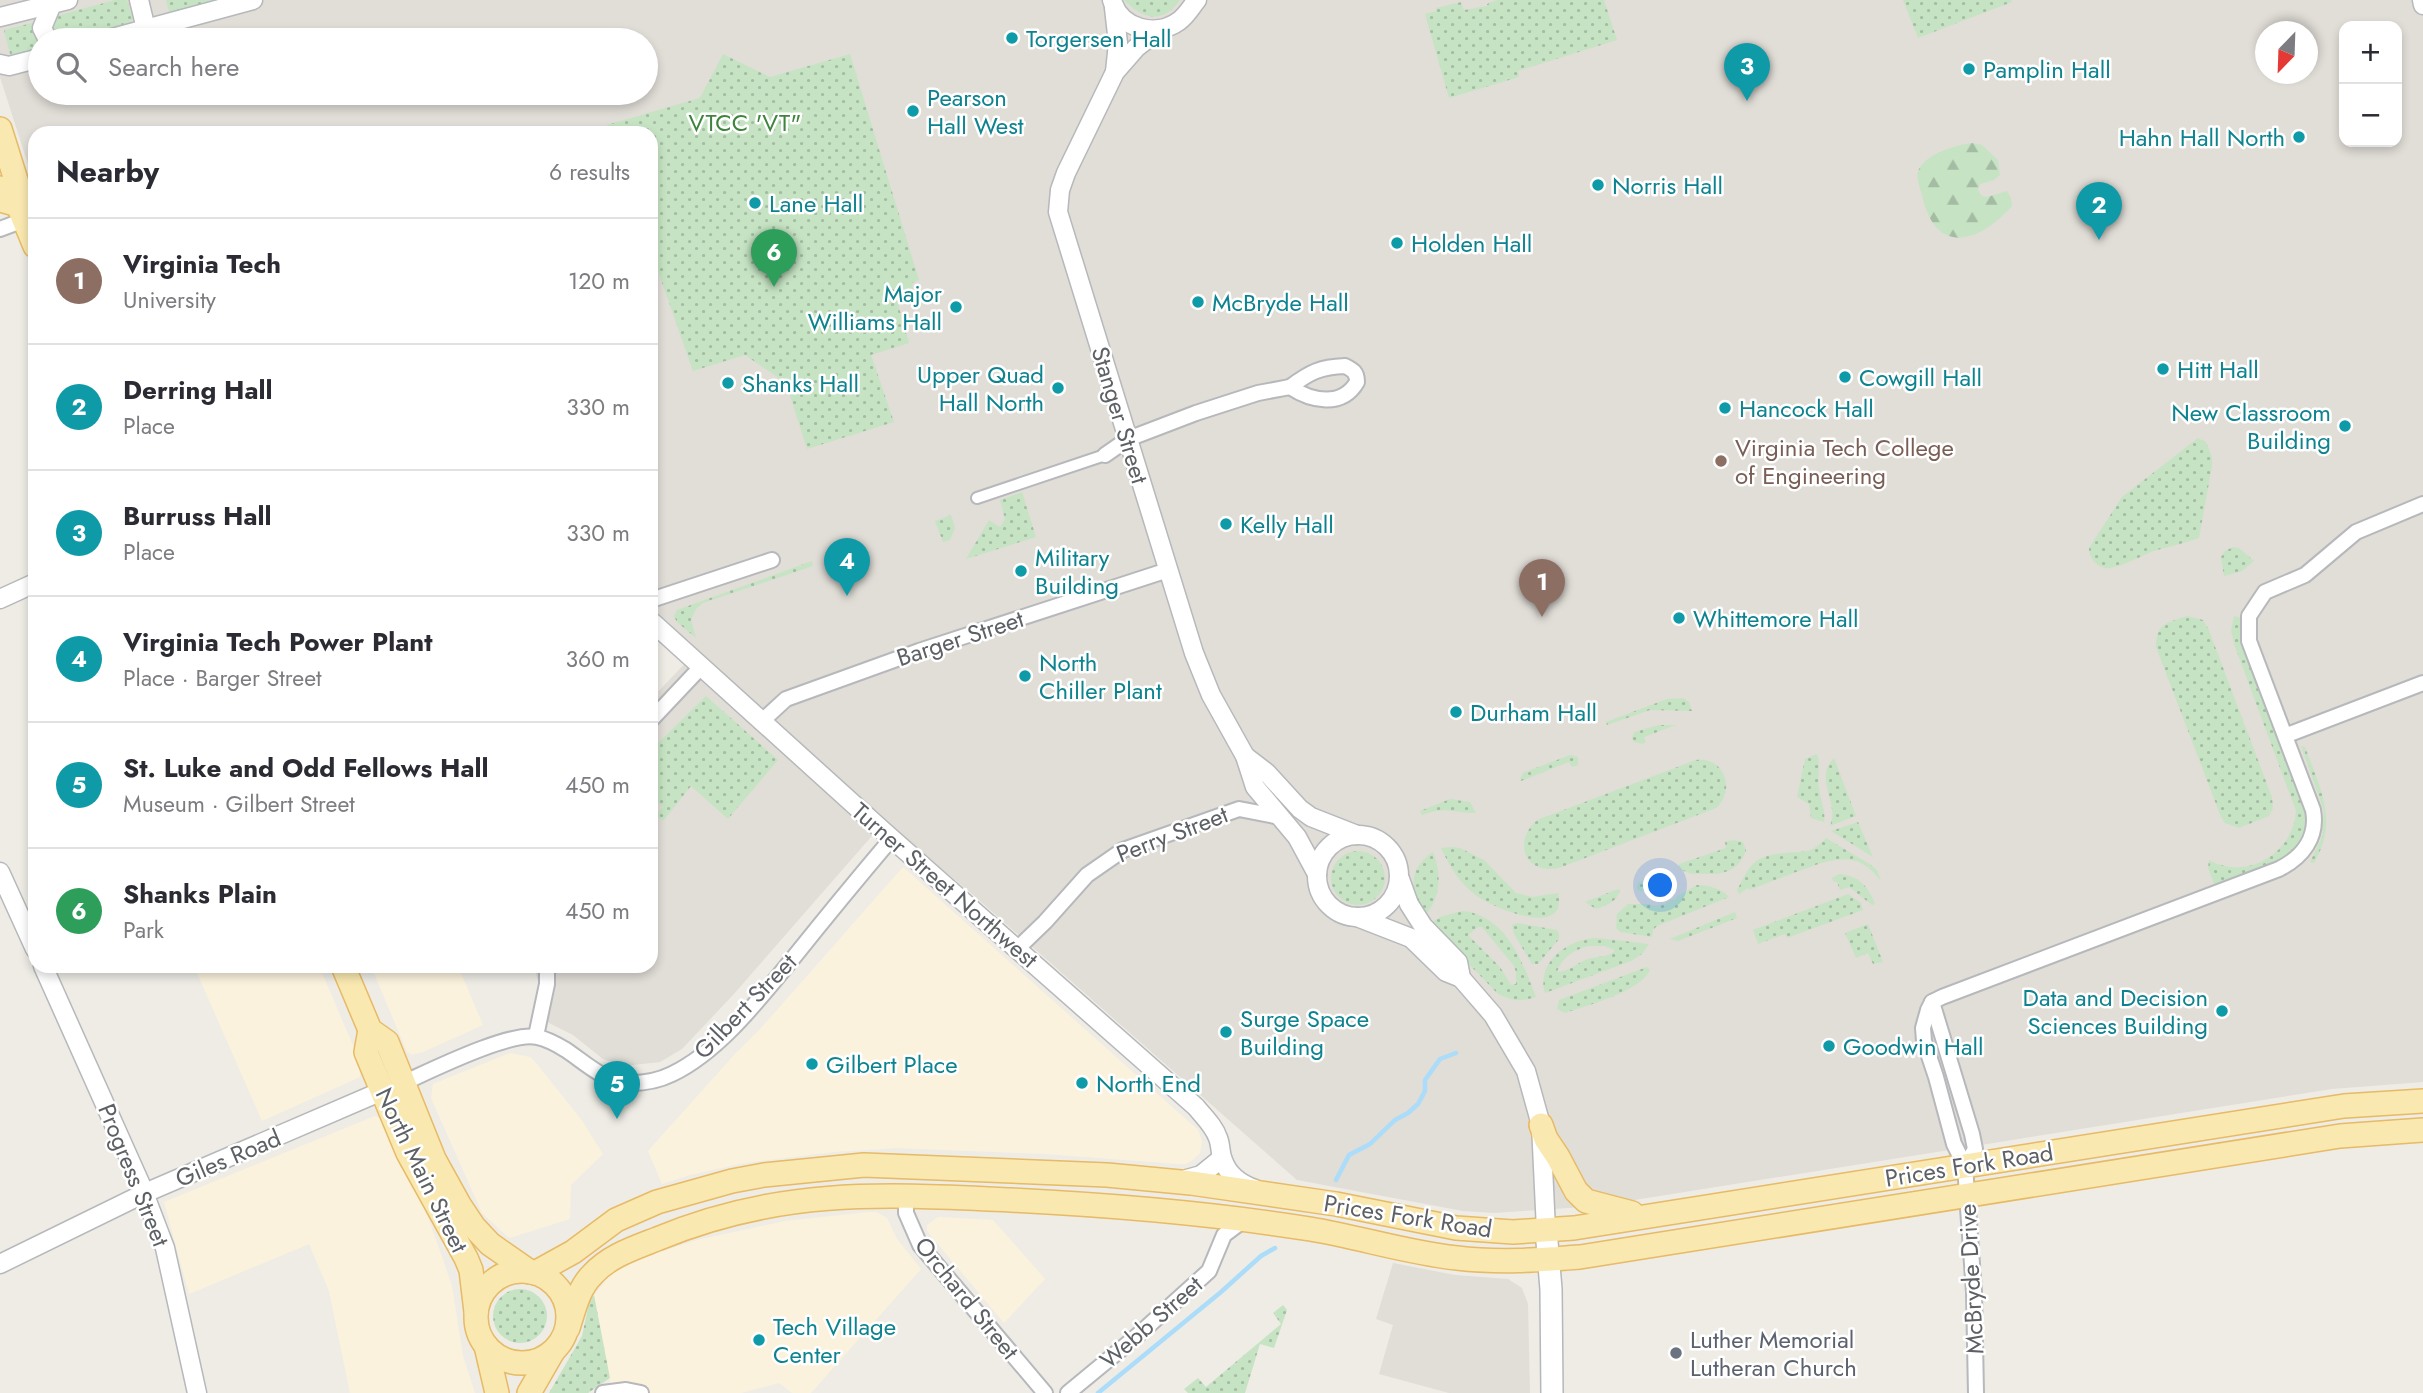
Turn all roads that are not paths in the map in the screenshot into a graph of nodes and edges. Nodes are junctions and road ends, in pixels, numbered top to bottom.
1 (139, 0) edge
2 (253, 0) edge
3 (2422, 0) edge
4 (1196, 1) edge
5 (60, 2) edge
6 (1113, 4) edge
7 (2423, 5) edge
8 (0, 17) edge
9 (42, 28) edge
10 (146, 28) edge
11 (150, 28) edge
12 (1159, 30) junction
13 (28, 61) edge
14 (0, 64) edge
15 (1115, 72) junction
16 (0, 129) edge
17 (0, 188) edge
18 (21, 213) junction
19 (0, 229) edge
20 (28, 230) edge
21 (1290, 387) dead end
22 (1128, 439) junction
23 (1105, 455) joint
24 (977, 498) dead end
25 (2423, 504) edge
26 (772, 560) dead end
27 (1168, 570) junction
28 (28, 586) edge
29 (658, 598) edge
30 (0, 599) edge
31 (658, 627) edge
32 (701, 667) junction
33 (2423, 683) edge
34 (658, 713) edge
35 (761, 722) junction
36 (2287, 735) junction
37 (1245, 756) junction
38 (1255, 787) junction
39 (1239, 809) junction
40 (1280, 817) junction
41 (1357, 835) junction
42 (892, 838) junction
43 (0, 872) edge
44 (1317, 874) junction
45 (1400, 879) junction
46 (1353, 916) junction
47 (28, 934) edge
48 (1017, 949) junction
49 (46, 973) edge
50 (346, 973) edge
51 (547, 973) edge
52 (1461, 978) junction
53 (536, 1036) junction
54 (392, 1087) junction
55 (2423, 1101) edge
56 (1541, 1125) junction
57 (2423, 1130) edge
58 (1222, 1158) junction
59 (913, 1166) junction
60 (1965, 1166) junction
61 (981, 1169) junction
62 (1177, 1182) junction
63 (145, 1193) junction
64 (1268, 1193) junction
65 (906, 1195) junction
66 (1967, 1195) junction
67 (819, 1197) junction
68 (1190, 1213) junction
69 (1653, 1215) junction
70 (1245, 1220) junction
71 (1546, 1230) junction
72 (1219, 1242) junction
73 (1548, 1259) junction
74 (0, 1264) edge
75 (532, 1272) junction
76 (476, 1312) junction
77 (568, 1328) junction
78 (486, 1346) junction
79 (552, 1353) junction
80 (197, 1393) edge
81 (497, 1393) edge
82 (529, 1393) edge
83 (603, 1393) edge
84 (641, 1393) edge
85 (1045, 1393) edge
86 (1068, 1393) edge
87 (1552, 1393) edge
88 (1976, 1393) edge

1 - 10 street
2 - 11 street
3 - 7 street
4 - 12 street, Stanger Street
5 - 8 street
5 - 9 street
6 - 12 street
6 - 15 street, Stanger Street
12 - 15 street, Stanger Street
13 - 14 street
15 - 22 street, Stanger Street
16 - 18 main road
17 - 18 main road
18 - 19 street
18 - 20 main road
21 - 22 street
22 - 23 street
22 - 27 street, Stanger Street
23 - 24 street
25 - 36 street
26 - 29 street
27 - 35 street, Barger Street
27 - 37 street, Stanger Street
28 - 30 street
31 - 32 street, Turner Street Northwest
32 - 34 street
32 - 35 street, Turner Street Northwest
33 - 36 street
35 - 42 street, Turner Street Northwest
36 - 60 street, McBryde Drive
37 - 38 street, Stanger Street
37 - 41 street, Stanger Street
38 - 39 street, Perry Street
38 - 40 street, Stanger Street
39 - 40 street, Perry Street
39 - 48 street, Perry Street
40 - 44 street, Stanger Street
41 - 44 street
41 - 45 street
42 - 48 street, Turner Street Northwest
42 - 53 street, Gilbert Street
43 - 47 street
44 - 46 street
45 - 46 street
45 - 52 street
46 - 52 street
48 - 58 street, Turner Street Northwest
49 - 63 street, Progress Street
50 - 54 main road, North Main Street
51 - 53 street
52 - 56 street
53 - 54 street
54 - 63 street, Giles Road
54 - 75 main road, North Main Street
54 - 76 main road, North Main Street
55 - 60 main road, Prices Fork Road
56 - 69 main road
56 - 71 street
57 - 66 main road, Prices Fork Road
58 - 62 street
58 - 64 street, Turner Street Northwest
59 - 61 main road, Prices Fork Road
59 - 67 main road
59 - 75 main road, Prices Fork Road
60 - 66 street, McBryde Drive
60 - 69 main road, Prices Fork Road
61 - 62 main road, Prices Fork Road
61 - 65 main road
62 - 64 main road, Prices Fork Road
63 - 74 street, Giles Road
63 - 80 street, Progress Street
64 - 71 main road, Prices Fork Road
65 - 67 main road, Prices Fork Road
65 - 68 main road, Prices Fork Road
65 - 85 street, Orchard Street
66 - 73 main road, Prices Fork Road
66 - 88 street, McBryde Drive
67 - 77 main road, Prices Fork Road
68 - 70 main road, Prices Fork Road
68 - 72 street
69 - 71 main road, Prices Fork Road
70 - 72 street, Webb Street
70 - 73 main road, Prices Fork Road
71 - 73 main road
72 - 86 street, Webb Street
73 - 87 main road
75 - 76 main road
75 - 77 main road
76 - 78 main road
77 - 79 main road
78 - 79 main road
78 - 81 main road
79 - 82 main road
83 - 84 street

